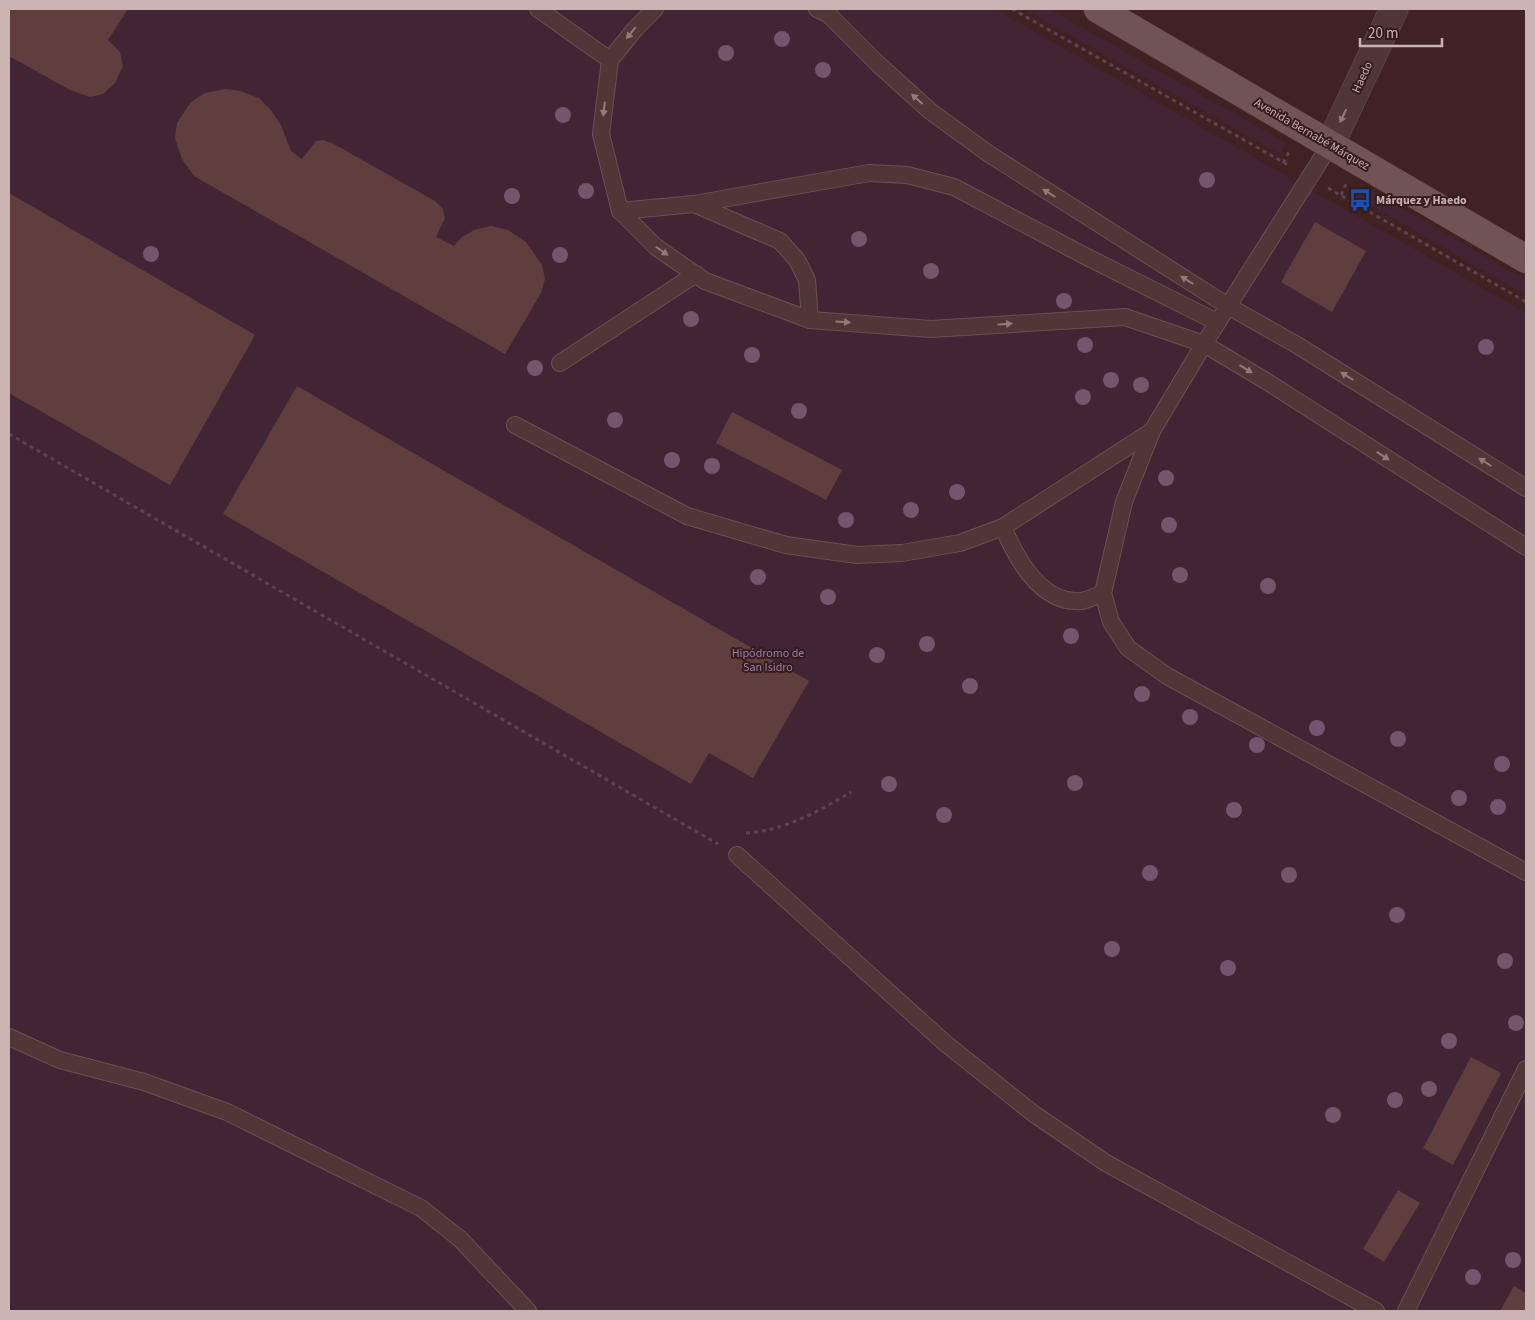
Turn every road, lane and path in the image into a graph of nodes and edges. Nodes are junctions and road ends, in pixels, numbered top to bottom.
1 (538, 9) edge
2 (655, 9) edge
3 (818, 9) edge
4 (1012, 9) edge
5 (1098, 9) edge
6 (1394, 9) edge
7 (610, 60) junction
8 (1330, 145) junction
9 (1309, 177) junction
10 (694, 204) junction
11 (620, 211) junction
12 (1526, 259) edge
13 (696, 274) junction
14 (1526, 302) edge
15 (1228, 306) junction
16 (810, 320) junction
17 (1218, 322) junction
18 (1204, 344) junction
19 (560, 363) dead end
20 (515, 425) dead end
21 (1152, 431) junction
22 (9, 434) edge
23 (1526, 488) edge
24 (1003, 528) junction
25 (1526, 547) edge
26 (1103, 593) junction
27 (851, 792) dead end
28 (731, 852) junction
29 (1526, 872) edge
30 (9, 1037) edge
31 (1526, 1069) edge
32 (528, 1311) edge
33 (1376, 1311) edge
34 (1406, 1311) edge

1 - 7 lane
2 -> 7 lane
15 -> 3 lane
4 - 9 path
5 - 8 main road, Avenida Bernabé Márquez
6 -> 8 street, Haedo
7 -> 11 lane
8 - 9 lane
8 - 12 main road, Avenida Bernabé Márquez
9 - 14 path
9 - 15 lane
10 - 11 lane
10 - 16 lane
10 - 17 lane
11 -> 13 lane
13 - 16 lane
13 - 19 lane
15 - 17 lane
23 -> 15 lane
16 -> 18 lane
17 - 18 lane
18 - 21 lane
18 -> 25 lane
20 - 24 lane
21 - 24 lane
21 - 26 lane
22 - 28 path
24 - 26 lane
26 - 29 lane
27 - 28 path
28 - 33 lane
30 - 32 lane
31 - 34 lane

